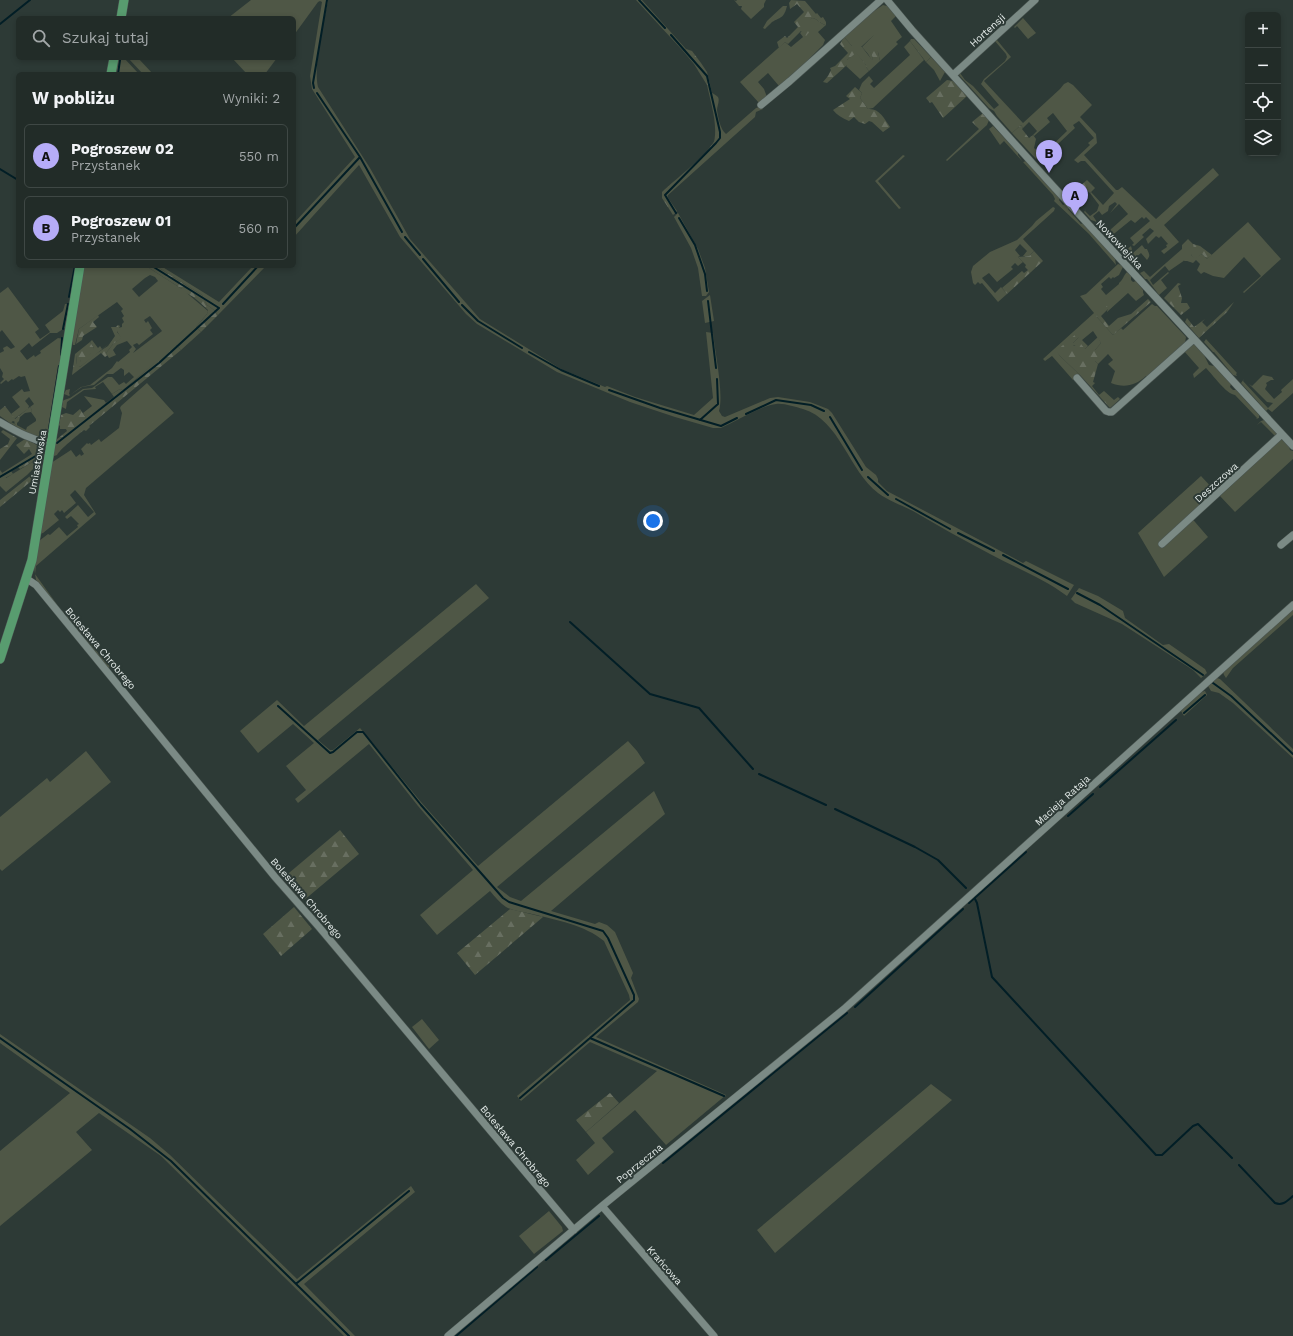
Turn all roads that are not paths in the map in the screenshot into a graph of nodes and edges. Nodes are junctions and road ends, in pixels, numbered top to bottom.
1 (124, 0) edge
2 (881, 0) edge
3 (887, 0) edge
4 (1035, 0) edge
5 (121, 16) edge
6 (114, 60) edge
7 (111, 72) edge
8 (953, 76) junction
9 (761, 105) dead end
10 (80, 268) edge
11 (1194, 339) junction
12 (1077, 378) dead end
13 (0, 422) edge
14 (1282, 434) junction
15 (51, 444) junction
16 (1293, 446) edge
17 (1293, 535) edge
18 (1162, 544) dead end
19 (1281, 545) dead end
20 (27, 579) junction
21 (1293, 605) edge
22 (0, 659) edge
23 (844, 1008) joint
24 (602, 1206) junction
25 (574, 1230) junction
26 (448, 1336) edge
27 (714, 1336) edge

1 - 5 main road
2 - 9 street
3 - 8 street, Nowowiejska
4 - 8 street, Hortensji
6 - 7 main road
8 - 11 street, Nowowiejska
10 - 15 main road, Umiastowska
11 - 12 street
11 - 14 street, Nowowiejska
13 - 15 street
14 - 16 street, Nowowiejska
14 - 18 street, Deszczowa
15 - 20 main road, Umiastowska
17 - 19 street
20 - 22 main road, Umiastowska
20 - 25 street, Bolesława Chrobrego
21 - 23 street, Macieja Rataja
23 - 24 street, Poprzeczna
24 - 25 street, Poprzeczna
24 - 27 street, Krańcowa
25 - 26 street, Poprzeczna

